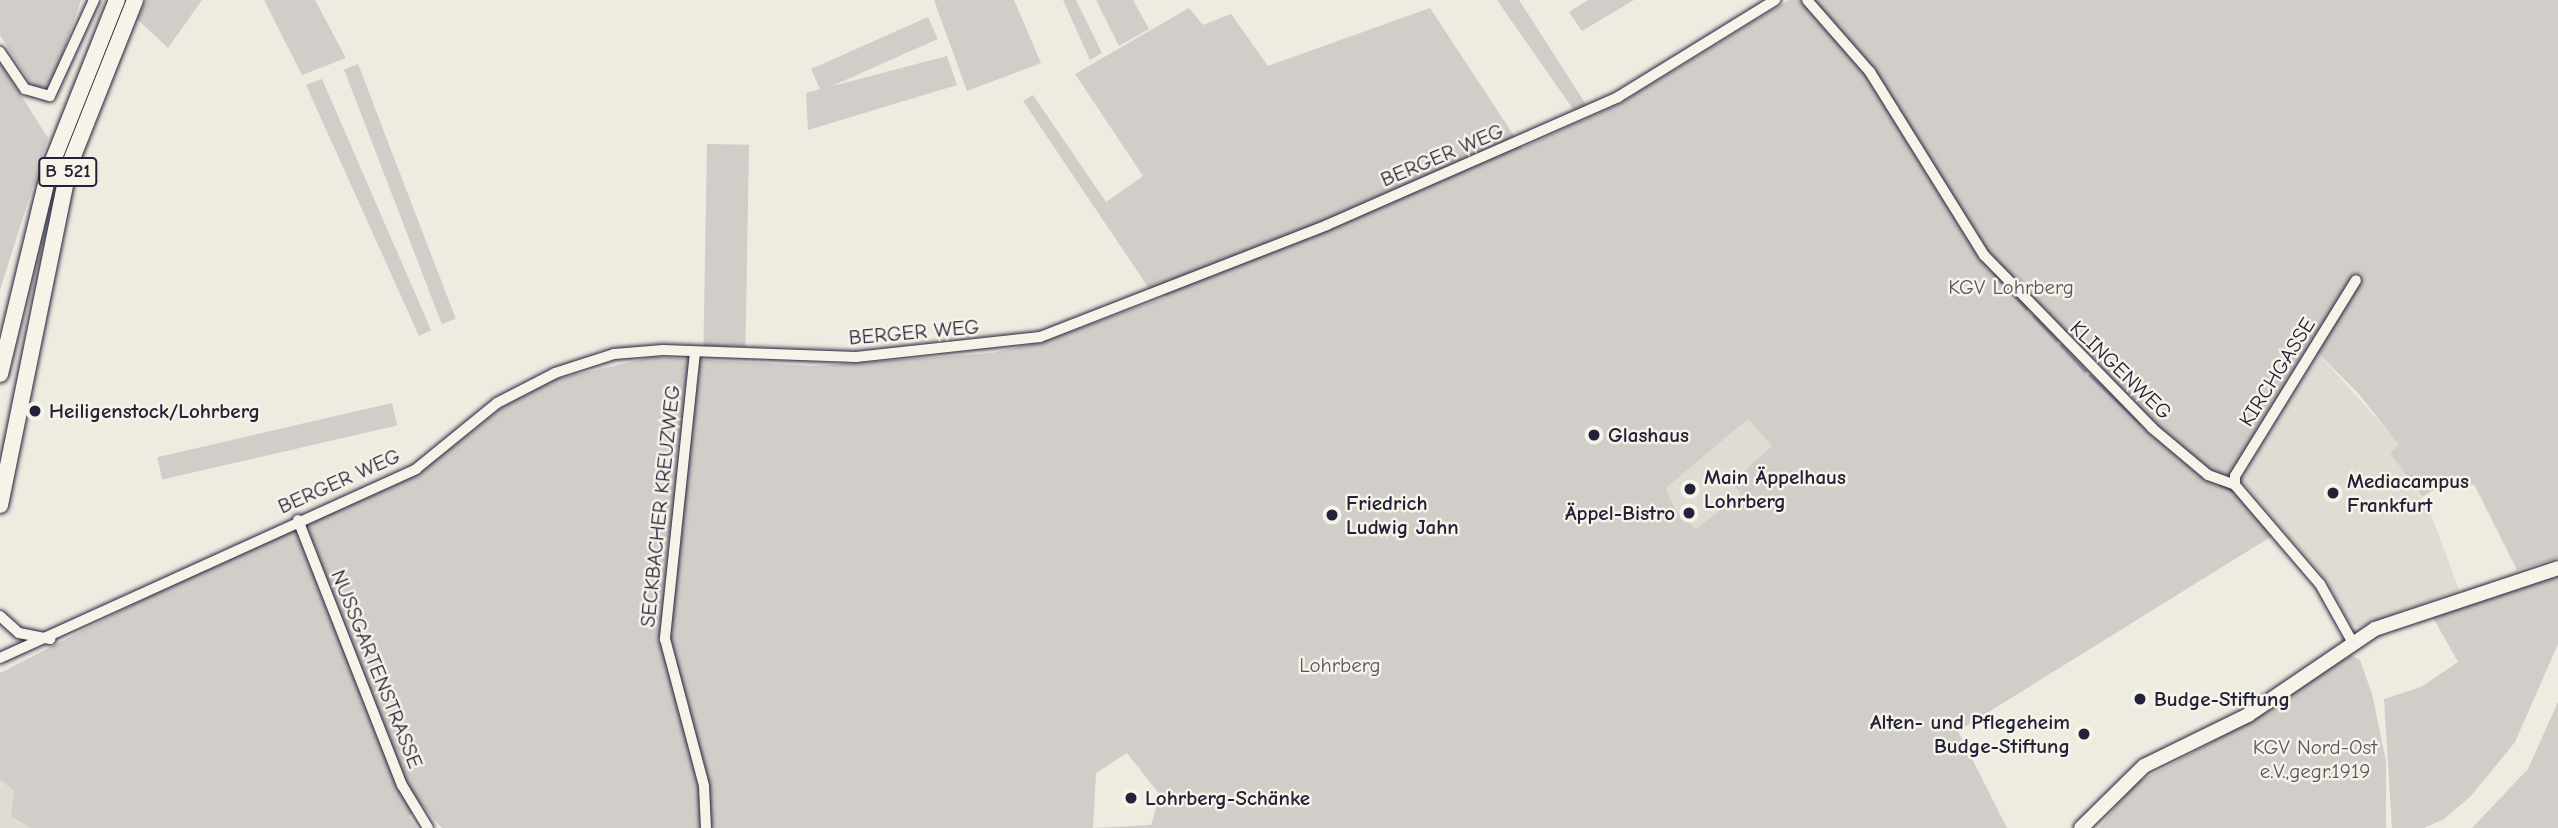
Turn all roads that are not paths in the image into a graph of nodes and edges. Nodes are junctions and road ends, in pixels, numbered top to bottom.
1 (94, 0) edge
2 (117, 0) edge
3 (135, 0) edge
4 (1775, 0) edge
5 (1807, 0) edge
6 (0, 52) edge
7 (2356, 280) dead end
8 (695, 352) junction
9 (0, 374) edge
10 (2235, 485) junction
11 (0, 505) edge
12 (298, 520) junction
13 (2558, 568) edge
14 (0, 616) edge
15 (52, 640) junction
16 (2353, 643) junction
17 (0, 658) edge
18 (428, 828) edge
19 (706, 828) edge
20 (2081, 828) edge

1 - 6 street
2 - 9 main road, B 521
3 - 11 main road, B 521
4 - 8 street, BERGER WEG
5 - 10 street, KLINGENWEG
7 - 10 street, KIRCHGASSE
8 - 12 street, BERGER WEG
8 - 19 street, SECKBACHER KREUZWEG
10 - 16 street, KLINGENWEG
12 - 15 street, BERGER WEG
12 - 18 street, NUSSGARTENSTRASSE
13 - 16 main road
14 - 15 street
15 - 17 street, BERGER WEG
16 - 20 main road

